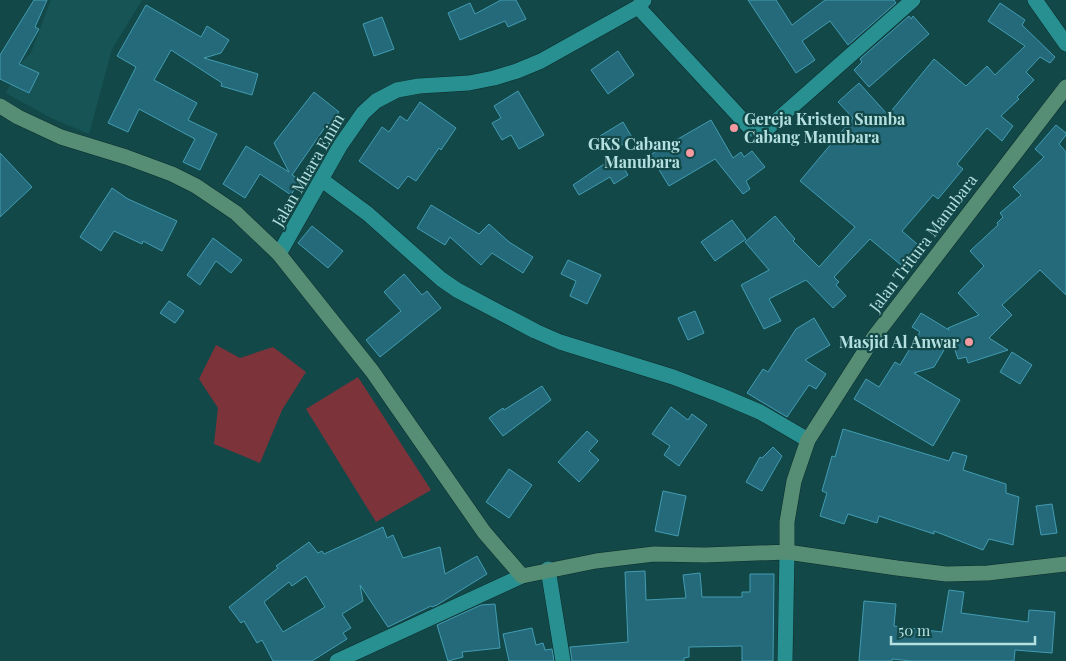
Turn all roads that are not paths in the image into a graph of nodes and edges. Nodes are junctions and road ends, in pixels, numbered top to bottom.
1 (913, 0) edge
2 (1035, 0) edge
3 (641, 3) edge
4 (1066, 44) edge
5 (1066, 87) edge
6 (0, 106) edge
7 (322, 180) junction
8 (279, 254) junction
9 (808, 440) junction
10 (787, 552) junction
11 (1066, 564) edge
12 (548, 569) junction
13 (522, 576) junction
14 (337, 661) edge
15 (563, 661) edge
16 (785, 661) edge

1 - 3 street
2 - 4 street
3 - 7 street, Jalan Muara Enim
5 - 9 street, Jalan Tritura Manubara
6 - 8 street
7 - 8 street, Jalan Muara Enim
7 - 9 street
8 - 13 street
9 - 10 street, Jalan Tritura Manubara
10 - 11 street
10 - 12 street
10 - 16 street, Jalan Tritura Manubara
12 - 13 street
12 - 15 street
13 - 14 street

